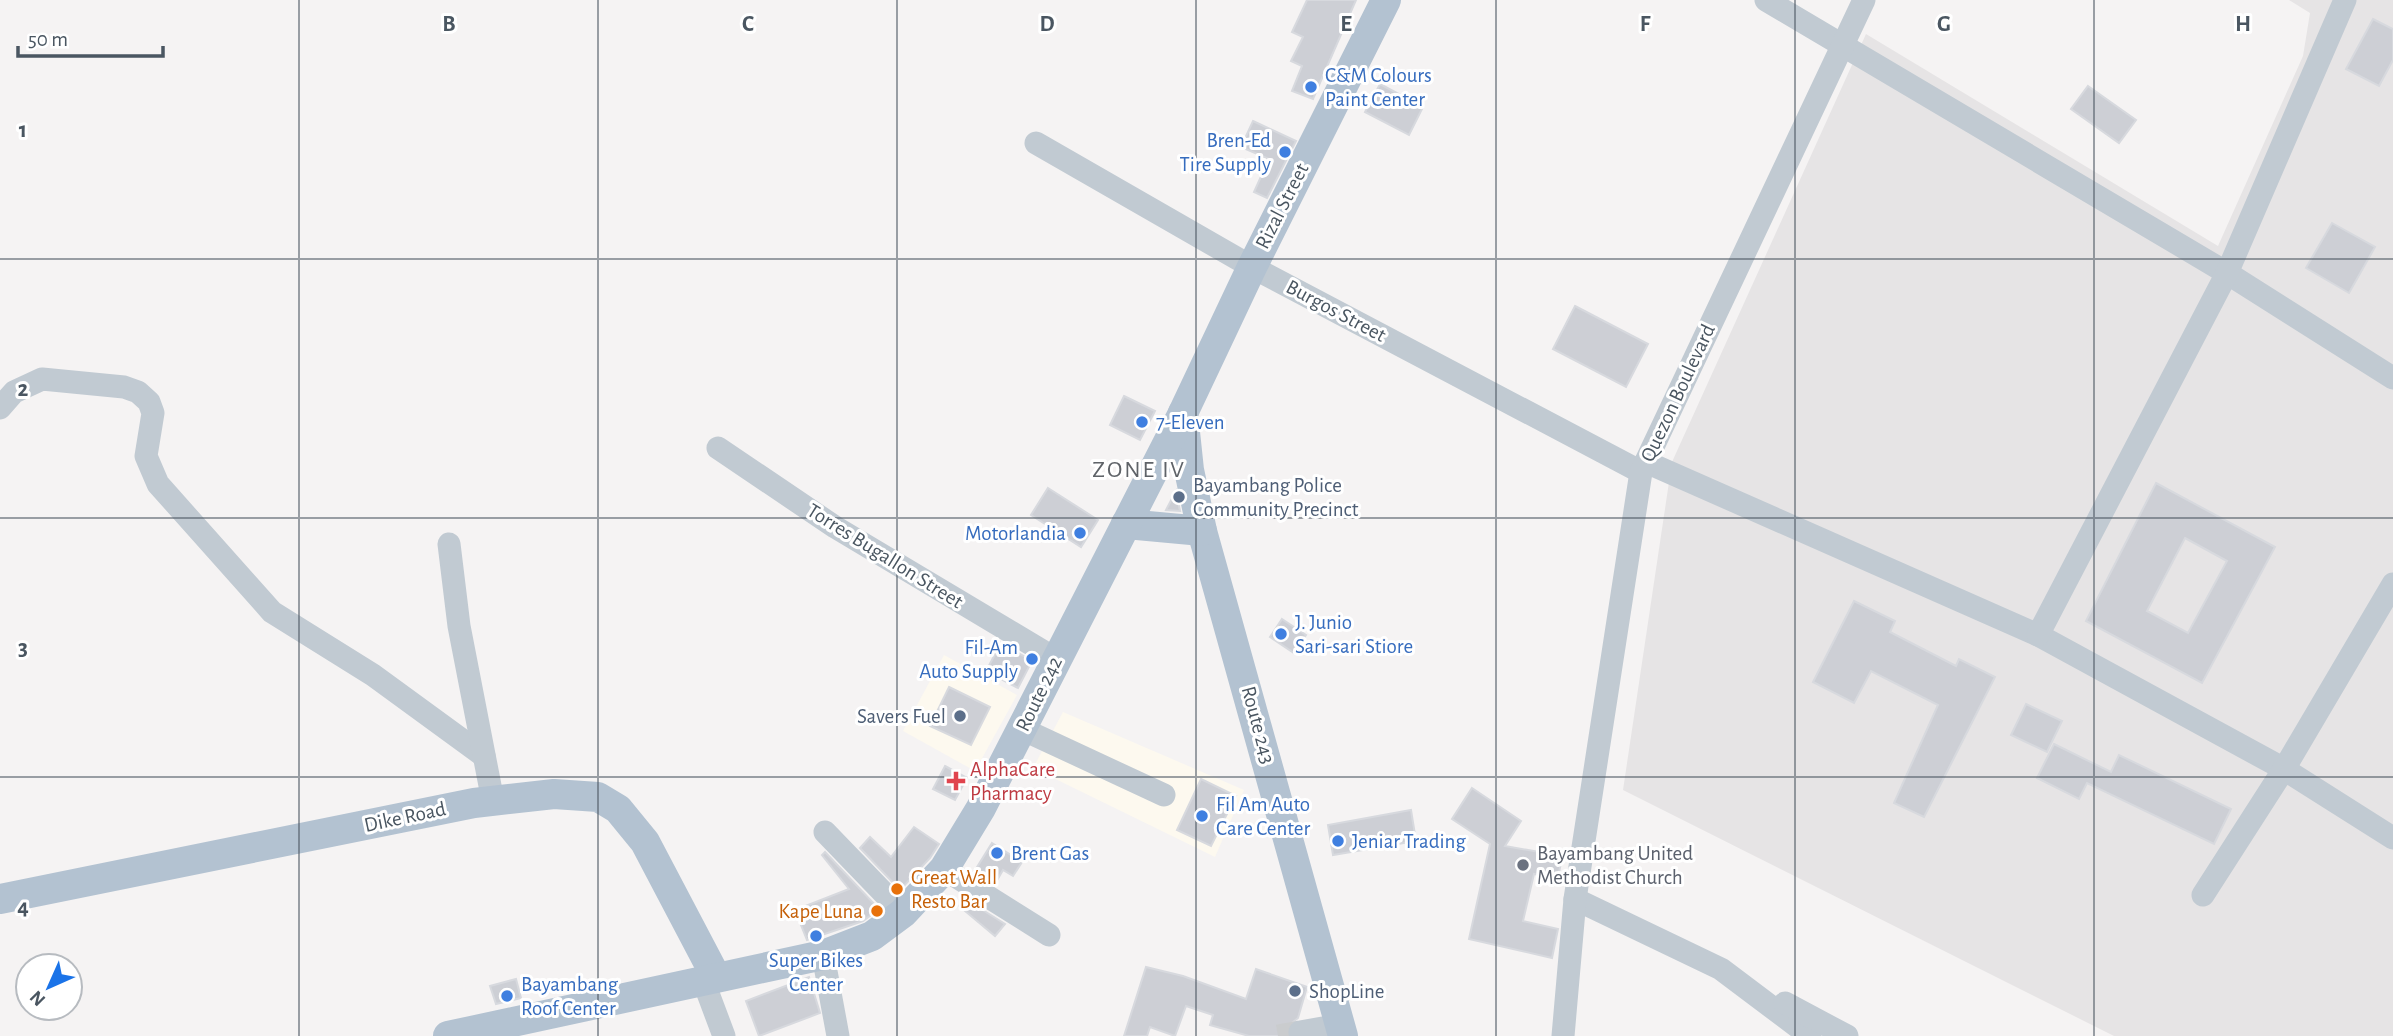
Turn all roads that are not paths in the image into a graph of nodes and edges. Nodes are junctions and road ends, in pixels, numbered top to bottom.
1 (1386, 0) edge
2 (1766, 0) edge
3 (1864, 0) edge
4 (2345, 0) edge
5 (1842, 43) junction
6 (1036, 143) dead end
7 (1252, 267) junction
8 (2227, 273) junction
9 (2393, 378) edge
10 (0, 408) edge
11 (1182, 413) junction
12 (718, 448) dead end
13 (1644, 467) junction
14 (1126, 524) junction
15 (1202, 531) junction
16 (449, 544) dead end
17 (2393, 584) edge
18 (2038, 635) junction
19 (1056, 659) junction
20 (1022, 730) junction
21 (484, 756) junction
22 (2284, 769) junction
23 (1164, 795) dead end
24 (493, 801) junction
25 (825, 832) dead end
26 (2393, 838) edge
27 (944, 869) junction
28 (2203, 895) dead end
29 (0, 899) edge
30 (1575, 899) junction
31 (903, 913) junction
32 (1049, 935) dead end
33 (822, 955) junction
34 (1721, 969) junction
35 (709, 979) junction
36 (1341, 1030) edge
37 (1300, 1031) dead end
38 (448, 1036) edge
39 (724, 1036) edge
40 (838, 1036) edge
41 (1563, 1036) edge
42 (1810, 1036) edge
43 (1847, 1036) edge

1 - 7 main road, Rizal Street
2 - 5 street
3 - 5 street, Quezon Boulevard
4 - 8 street
5 - 8 street
5 - 13 street, Quezon Boulevard
6 - 7 street, Burgos Street
7 - 11 main road, Rizal Street
7 - 13 street, Burgos Street
8 - 9 street
8 - 18 street
10 - 21 street
11 - 14 main road, Route 242
11 - 15 main road, Route 243
12 - 19 street, Torres Bugallon Street
13 - 18 street, Burgos Street
13 - 30 street, Quezon Boulevard
14 - 15 main road
14 - 19 main road, Route 242
15 - 36 main road, Route 243
16 - 21 street
17 - 22 street
18 - 22 street, Burgos Street
19 - 20 main road, Route 242
20 - 23 street
20 - 27 main road, Route 242
21 - 24 street
22 - 26 street, Burgos Street
22 - 28 street
24 - 29 main road, Dike Road
24 - 35 main road, Dike Road
25 - 31 street
27 - 31 main road, Route 242
27 - 32 street
30 - 34 street
30 - 41 street, Quezon Boulevard
31 - 33 main road, Route 242
33 - 35 main road, Route 242
33 - 40 street
34 - 42 street
34 - 43 street
35 - 38 main road, Route 242
35 - 39 street
36 - 37 street

